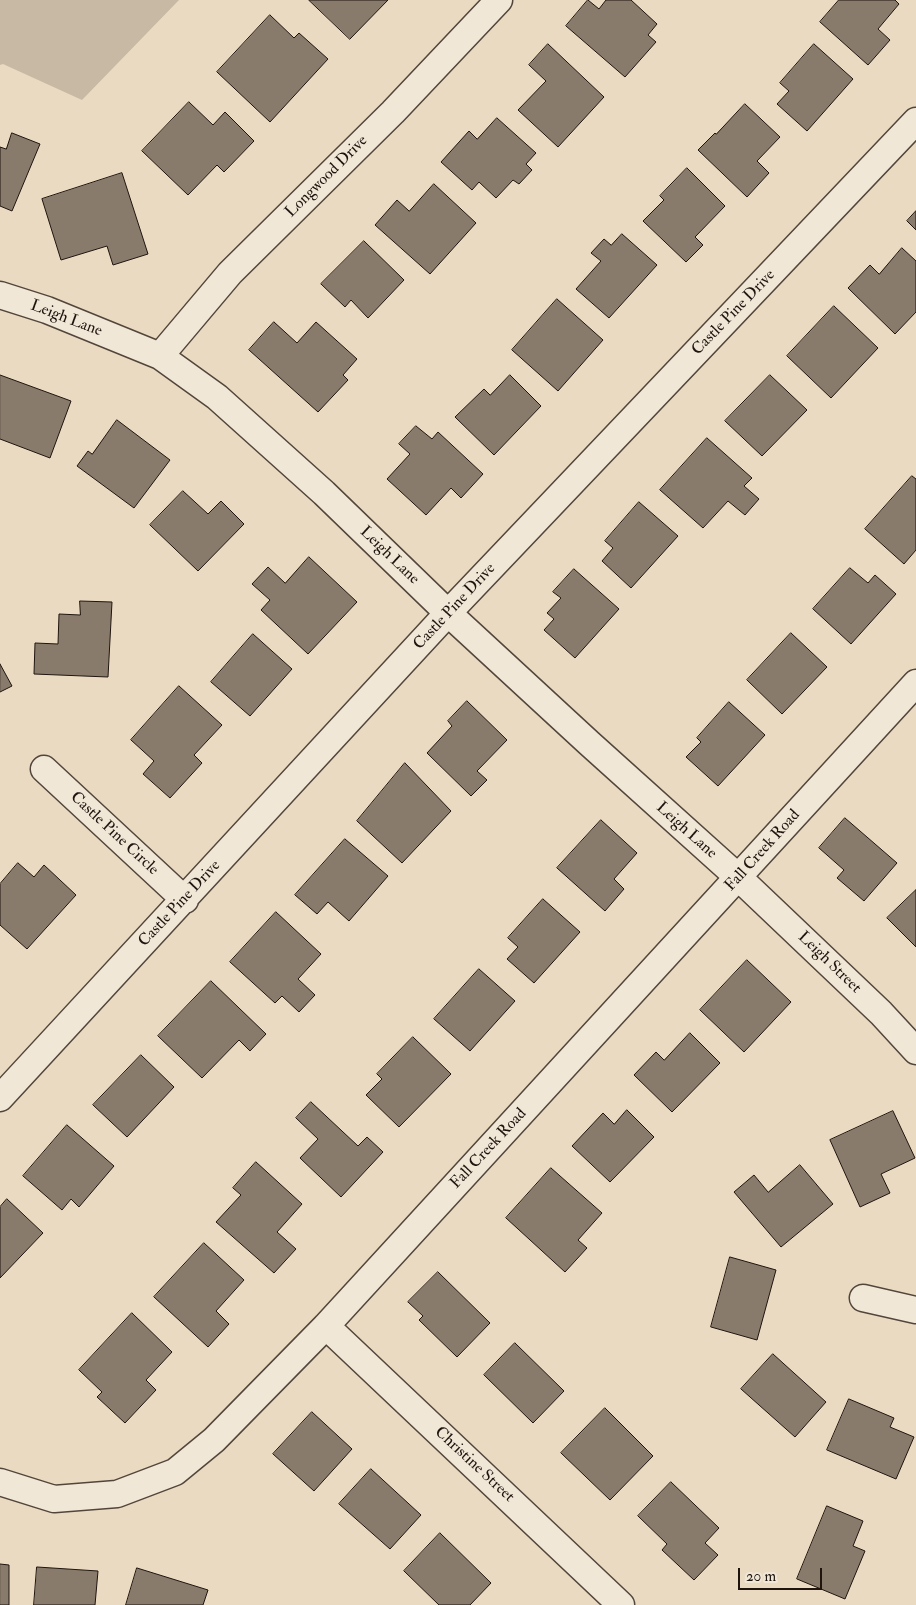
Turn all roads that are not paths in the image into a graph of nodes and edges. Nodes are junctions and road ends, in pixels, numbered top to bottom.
1 (499, 0) edge
2 (916, 121) edge
3 (0, 294) edge
4 (160, 356) junction
5 (448, 613) junction
6 (916, 683) edge
7 (44, 769) dead end
8 (739, 878) junction
9 (184, 900) junction
10 (916, 1051) edge
11 (0, 1098) edge
12 (863, 1298) dead end
13 (916, 1310) edge
14 (326, 1326) junction
15 (0, 1482) edge
16 (622, 1605) edge

1 - 4 street, Longwood Drive
2 - 5 street, Castle Pine Drive
3 - 4 street, Leigh Lane
4 - 5 street, Leigh Lane
5 - 8 street, Leigh Lane
5 - 9 street, Castle Pine Drive
6 - 8 street, Fall Creek Road
7 - 9 street, Castle Pine Circle
8 - 10 street, Leigh Street
8 - 14 street, Fall Creek Road
9 - 11 street, Castle Pine Drive
12 - 13 street
14 - 15 street, Fall Creek Road
14 - 16 street, Christine Street

